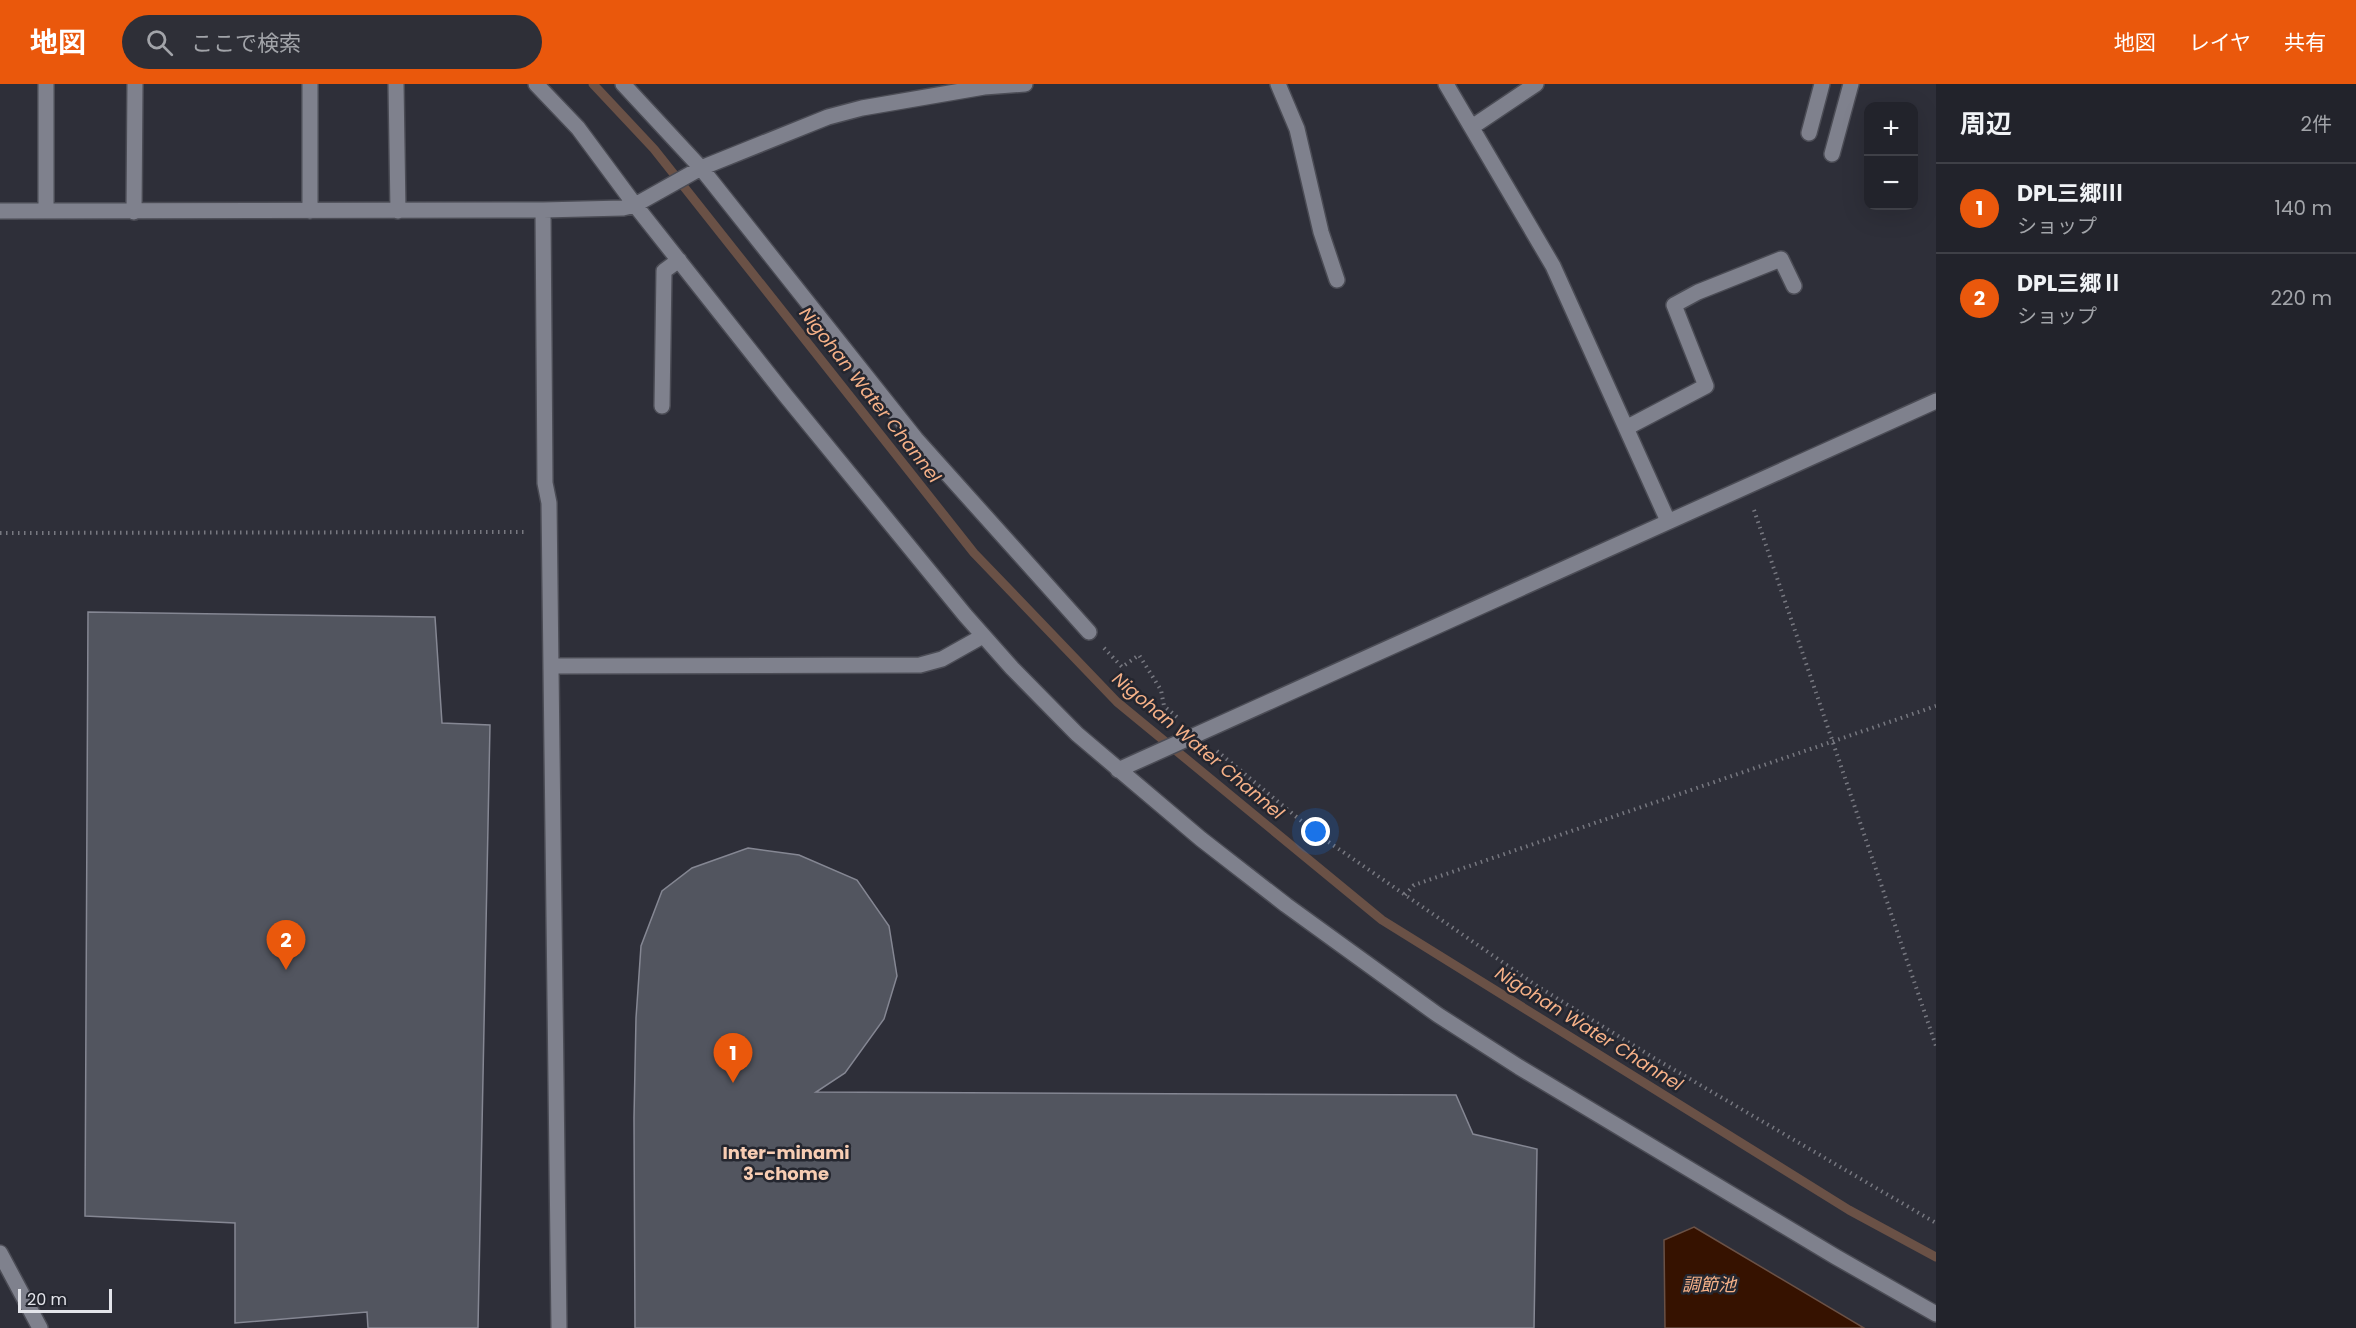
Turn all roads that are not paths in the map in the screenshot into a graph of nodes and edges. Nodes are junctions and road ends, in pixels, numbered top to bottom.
1 (46, 84) edge
2 (135, 84) edge
3 (310, 84) edge
4 (396, 84) edge
5 (536, 84) edge
6 (623, 84) edge
7 (1025, 84) edge
8 (1278, 84) edge
9 (1446, 84) edge
10 (1536, 84) edge
11 (1822, 84) edge
12 (1851, 84) edge
13 (1472, 127) junction
14 (1809, 133) dead end
15 (1832, 154) dead end
16 (701, 168) junction
17 (635, 205) junction
18 (543, 210) junction
19 (0, 211) edge
20 (46, 211) junction
21 (310, 211) junction
22 (398, 211) junction
23 (134, 212) junction
24 (679, 260) junction
25 (1336, 280) dead end
26 (1794, 286) dead end
27 (1936, 401) edge
28 (662, 406) dead end
29 (1626, 428) junction
30 (1668, 521) junction
31 (1089, 632) road end
32 (983, 636) junction
33 (553, 666) junction
34 (1118, 770) junction
35 (0, 1253) edge
36 (1934, 1310) edge
37 (40, 1328) edge
38 (560, 1328) edge

1 - 20 street
2 - 23 street
3 - 21 street
4 - 22 street
5 - 17 street
6 - 16 street
7 - 16 street
8 - 25 street
9 - 13 street
10 - 13 street
11 - 14 street
12 - 15 street
13 - 29 street
16 - 17 street
16 - 31 street
17 - 18 street
17 - 24 street
18 - 22 street
18 - 33 street
19 - 20 street
20 - 23 street
21 - 22 street
21 - 23 street
24 - 28 street
24 - 32 street
26 - 29 street
27 - 30 street
29 - 30 street
30 - 34 street
32 - 33 street
32 - 34 street
33 - 38 street
34 - 36 street
35 - 37 street

